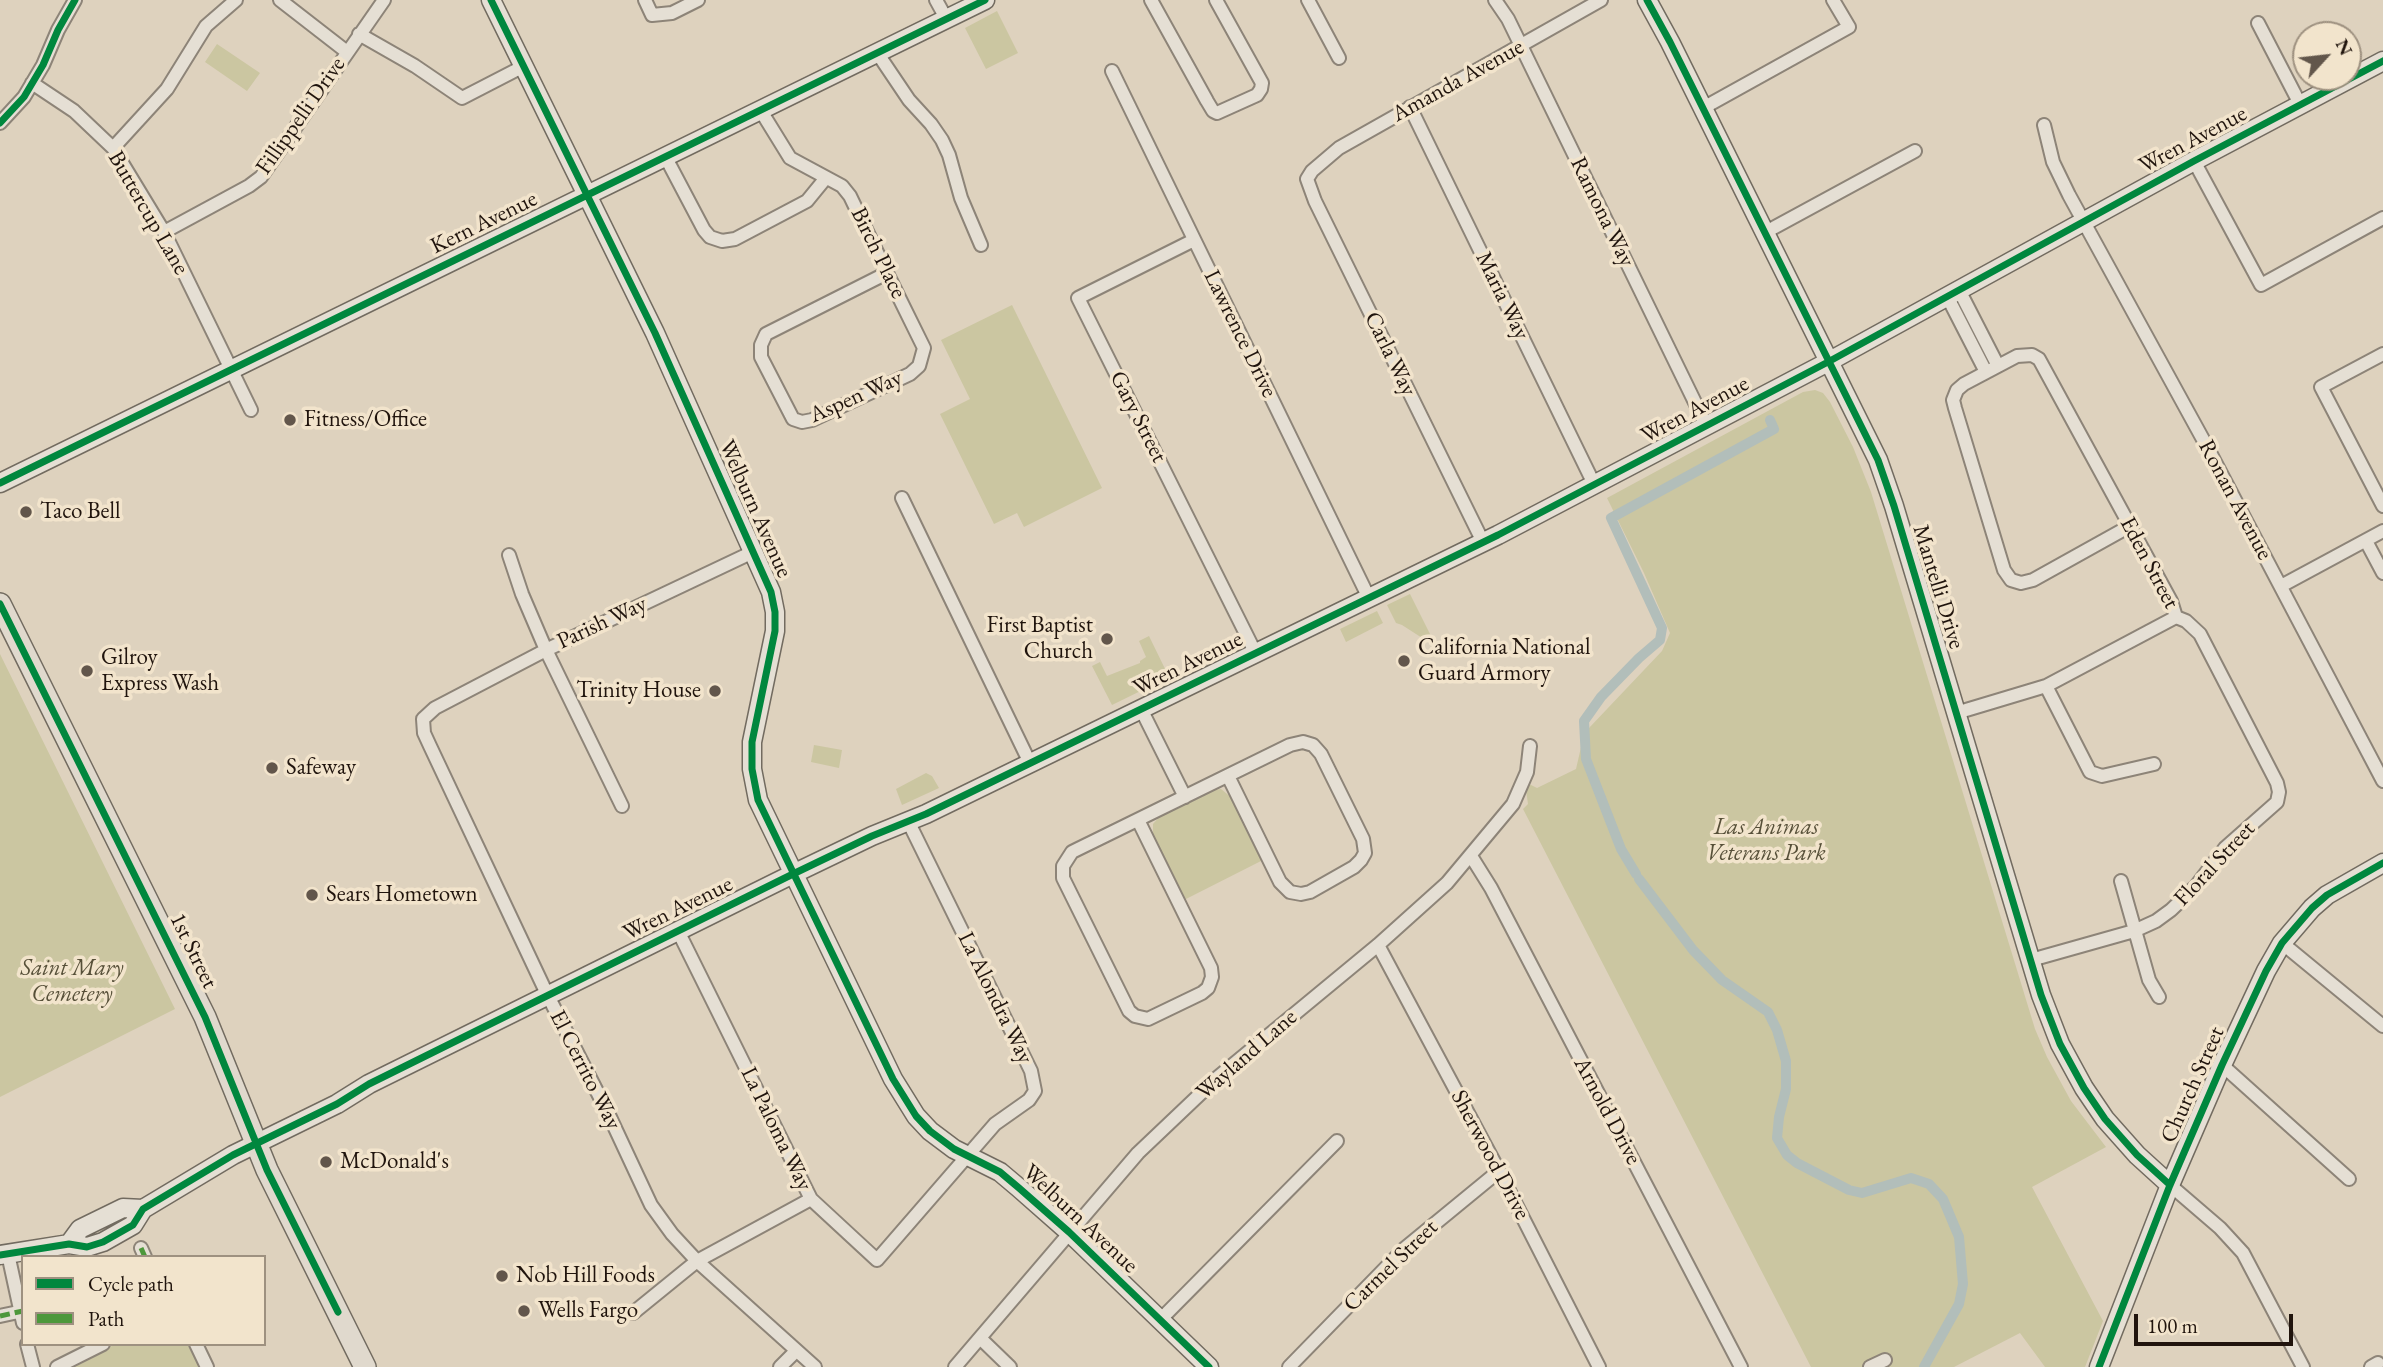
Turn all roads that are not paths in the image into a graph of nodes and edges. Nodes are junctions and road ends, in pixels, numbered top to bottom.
1 (75, 0) edge
2 (236, 0) edge
3 (279, 0) edge
4 (384, 0) edge
5 (491, 0) edge
6 (645, 0) edge
7 (698, 0) edge
8 (936, 0) edge
9 (985, 0) edge
10 (1152, 0) edge
11 (1216, 0) edge
12 (1308, 0) edge
13 (1495, 0) edge
14 (1601, 0) edge
15 (1647, 0) edge
16 (1833, 0) edge
17 (947, 20) junction
18 (2258, 23) dead end
19 (359, 34) junction
20 (1521, 47) junction
21 (347, 52) junction
22 (878, 54) junction
23 (1339, 58) dead end
24 (2383, 61) edge
25 (524, 66) junction
26 (1112, 71) dead end
27 (32, 83) junction
28 (2300, 104) junction
29 (1409, 107) junction
30 (1703, 108) junction
31 (761, 111) junction
32 (0, 123) edge
33 (2044, 125) dead end
34 (113, 148) junction
35 (1915, 151) dead end
36 (665, 156) junction
37 (2194, 161) junction
38 (1317, 166) joint
39 (825, 179) junction
40 (587, 193) junction
41 (2383, 218) edge
42 (2083, 221) junction
43 (164, 232) junction
44 (1764, 233) junction
45 (1194, 240) junction
46 (981, 245) dead end
47 (887, 272) junction
48 (1953, 293) junction
49 (924, 348) joint
50 (2383, 354) edge
51 (1828, 362) junction
52 (1998, 366) junction
53 (231, 370) junction
54 (1986, 372) junction
55 (251, 410) dead end
56 (1706, 425) junction
57 (0, 483) edge
58 (1594, 484) junction
59 (902, 498) dead end
60 (2383, 506) edge
61 (2130, 526) junction
62 (2383, 531) edge
63 (2366, 541) junction
64 (1483, 542) junction
65 (755, 551) junction
66 (509, 555) dead end
67 (2383, 573) edge
68 (2281, 586) junction
69 (1368, 596) junction
70 (0, 604) edge
71 (2176, 617) junction
72 (546, 650) junction
73 (1255, 652) junction
74 (2046, 686) junction
75 (452, 699) joint
76 (1141, 709) junction
77 (1956, 713) junction
78 (1530, 746) dead end
79 (1030, 762) junction
80 (2154, 764) dead end
81 (1228, 776) junction
82 (2383, 781) edge
83 (1185, 797) junction
84 (2277, 802) joint
85 (622, 806) dead end
86 (1138, 820) junction
87 (908, 821) junction
88 (1471, 856) junction
89 (2383, 863) edge
90 (793, 874) junction
91 (2121, 881) dead end
92 (678, 931) junction
93 (2134, 931) junction
94 (2282, 943) junction
95 (1378, 946) junction
96 (2031, 960) junction
97 (547, 994) junction
98 (2159, 997) dead end
99 (2383, 1026) edge
100 (2222, 1065) junction
101 (1337, 1141) dead end
102 (256, 1143) junction
103 (967, 1156) junction
104 (1499, 1171) junction
105 (2349, 1179) dead end
106 (2170, 1185) junction
107 (811, 1199) junction
108 (1069, 1232) junction
109 (4, 1254) edge
110 (697, 1262) junction
111 (21, 1312) edge
112 (633, 1312) dead end
113 (21, 1315) edge
114 (0, 1316) edge
115 (1160, 1320) junction
116 (980, 1338) junction
117 (28, 1346) edge
118 (99, 1346) edge
119 (197, 1346) edge
120 (796, 1350) junction
121 (1885, 1360) dead end
122 (33, 1367) edge
123 (57, 1367) edge
124 (207, 1367) edge
125 (365, 1367) edge
126 (780, 1367) edge
127 (815, 1367) edge
128 (956, 1367) edge
129 (1010, 1367) edge
130 (1209, 1367) edge
131 (1289, 1367) edge
132 (1599, 1367) edge
133 (1741, 1367) edge
134 (1870, 1367) edge
135 (2099, 1367) edge
136 (2302, 1367) edge

1 - 27 street
2 - 34 street
3 - 21 street
4 - 19 street, Fillippelli Drive
5 - 25 street, Welburn Avenue
6 - 7 street
8 - 17 street
9 - 17 street, Kern Avenue
10 - 11 street
12 - 23 street
13 - 20 street, Ramona Way
14 - 20 street, Amanda Avenue
15 - 30 street, Mantelli Drive
16 - 30 street
17 - 22 street, Kern Avenue
18 - 28 street
19 - 21 street, Fillippelli Drive
19 - 25 street
20 - 29 street, Amanda Avenue
20 - 56 street, Ramona Way
21 - 43 street, Fillippelli Drive
22 - 31 street, Kern Avenue
22 - 46 street
24 - 28 street, Wren Avenue
25 - 40 street, Welburn Avenue
26 - 45 street, Lawrence Drive
27 - 32 street
27 - 34 street, Buttercup Lane
28 - 37 street, Wren Avenue
29 - 38 street, Amanda Avenue
29 - 58 street, Maria Way
30 - 44 street, Mantelli Drive
31 - 36 street, Kern Avenue
31 - 39 street, Birch Place
33 - 42 street, Ronan Avenue
34 - 43 street, Buttercup Lane
35 - 44 street
36 - 39 street
36 - 40 street, Kern Avenue
37 - 41 street
37 - 42 street, Wren Avenue
38 - 64 street, Carla Way
39 - 47 street, Birch Place
40 - 53 street, Kern Avenue
40 - 65 street, Welburn Avenue
42 - 48 street, Wren Avenue
42 - 68 street, Ronan Avenue
43 - 53 street, Buttercup Lane
44 - 51 street, Mantelli Drive
45 - 69 street, Lawrence Drive
45 - 73 street, Gary Street
47 - 49 street, Birch Place
47 - 49 street, Aspen Way
48 - 51 street, Wren Avenue
48 - 52 street
48 - 54 street
50 - 60 street
51 - 56 street, Wren Avenue
51 - 77 street, Mantelli Drive
52 - 54 street, Eden Street
52 - 61 street, Eden Street
53 - 55 street, Buttercup Lane
53 - 57 street, Kern Avenue
54 - 61 street, Eden Street
56 - 58 street, Wren Avenue
58 - 64 street, Wren Avenue
59 - 79 street
61 - 71 street, Eden Street
62 - 63 street
63 - 67 street
63 - 68 street
64 - 69 street, Wren Avenue
65 - 72 street, Parish Way
65 - 90 street, Welburn Avenue
66 - 72 street
68 - 82 street, Ronan Avenue
69 - 73 street, Wren Avenue
70 - 102 main road, 1st Street
71 - 74 street
71 - 84 street, Eden Street
72 - 75 street, Parish Way
72 - 85 street
73 - 76 street, Wren Avenue
74 - 77 street
74 - 80 street
75 - 97 street, El Cerrito Way
76 - 79 street, Wren Avenue
76 - 83 street
77 - 96 street, Mantelli Drive
78 - 88 street, Wayland Lane
79 - 87 street, Wren Avenue
81 - 81 street
81 - 83 street
83 - 86 street
84 - 93 street, Floral Street
86 - 86 street
87 - 90 street, Wren Avenue
87 - 103 street, La Alondra Way
88 - 95 street, Wayland Lane
88 - 133 street, Arnold Drive
89 - 94 street, Church Street
90 - 92 street, Wren Avenue
90 - 103 street, Welburn Avenue
91 - 93 street
92 - 97 street, Wren Avenue
92 - 107 street, La Paloma Way
93 - 96 street, Floral Street
93 - 98 street
94 - 99 street
94 - 100 street, Church Street
95 - 104 street, Sherwood Drive
95 - 108 street, Wayland Lane
96 - 106 street, Mantelli Drive
97 - 102 street, Wren Avenue
97 - 110 street, El Cerrito Way
100 - 105 street
100 - 106 street, Church Street
101 - 115 street
102 - 109 street, Wren Avenue
102 - 125 main road, 1st Street
103 - 107 street, La Paloma Way
103 - 108 street, Welburn Avenue
104 - 131 street, Carmel Street
104 - 132 street, Sherwood Drive
106 - 135 street, Church Street
106 - 136 street
107 - 110 street
108 - 115 street, Welburn Avenue
108 - 116 street, Wayland Lane
109 - 111 street
110 - 112 street
110 - 120 street, El Cerrito Way
113 - 114 street
115 - 130 street, Welburn Avenue
116 - 128 street, Wayland Lane
116 - 129 street
117 - 122 street
118 - 123 street
119 - 124 street
120 - 126 street
120 - 127 street, El Cerrito Way
121 - 134 street

